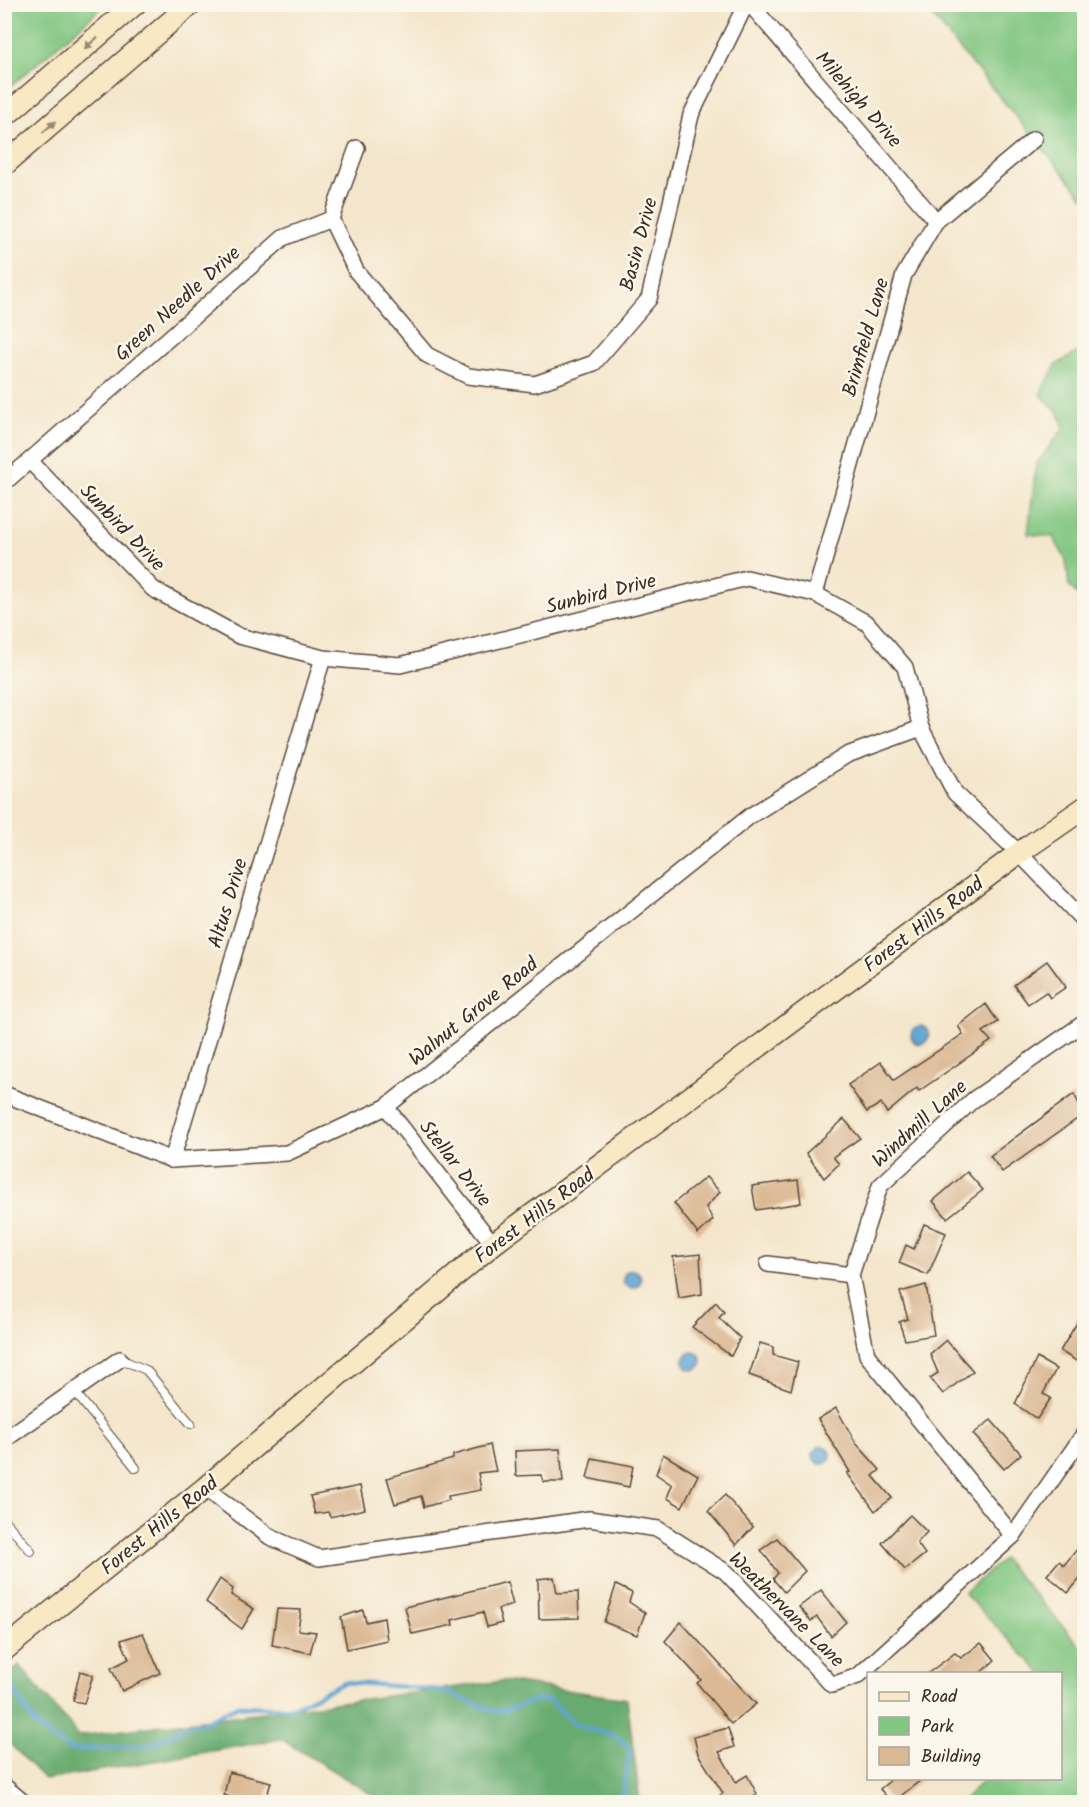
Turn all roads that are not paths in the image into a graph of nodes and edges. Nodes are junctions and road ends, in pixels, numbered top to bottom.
1 (135, 4) edge
2 (191, 4) edge
3 (748, 4) edge
4 (4, 117) edge
5 (1034, 139) dead end
6 (357, 148) dead end
7 (4, 165) edge
8 (331, 219) junction
9 (936, 221) junction
10 (30, 461) junction
11 (4, 483) edge
12 (815, 594) junction
13 (323, 658) junction
14 (921, 728) junction
15 (1084, 808) edge
16 (1019, 853) junction
17 (1084, 921) edge
18 (1084, 1023) edge
19 (4, 1094) edge
20 (386, 1107) junction
21 (172, 1160) junction
22 (493, 1244) junction
23 (768, 1264) dead end
24 (851, 1275) junction
25 (120, 1359) joint
26 (74, 1391) junction
27 (191, 1424) dead end
28 (1084, 1434) edge
29 (4, 1440) edge
30 (136, 1468) dead end
31 (205, 1488) junction
32 (4, 1520) edge
33 (1013, 1536) junction
34 (31, 1551) dead end
35 (4, 1650) edge
36 (4, 1786) edge
37 (23, 1803) edge

1 -> 4 street
7 -> 2 street
3 - 8 street, Basin Drive
3 - 9 street, Milehigh Drive
5 - 9 street, Brimfield Lane
6 - 8 street
8 - 10 street, Green Needle Drive
9 - 12 street, Brimfield Lane
10 - 11 street, Green Needle Drive
10 - 13 street, Sunbird Drive
12 - 13 street, Sunbird Drive
12 - 14 street, Sunbird Drive
13 - 21 street, Altus Drive
14 - 16 street, Sunbird Drive
14 - 20 street, Walnut Grove Road
15 - 16 street, Forest Hills Road
16 - 17 street, Sunbird Drive
16 - 22 street, Forest Hills Road
18 - 24 street, Windmill Lane
19 - 21 street, Walnut Grove Road
20 - 21 street, Walnut Grove Road
20 - 22 street, Stellar Drive
22 - 31 street, Forest Hills Road
23 - 24 street
24 - 33 street, Windmill Lane
25 - 26 street
25 - 27 lane
26 - 29 street
26 - 30 lane
28 - 33 street, Weathervane Lane
31 - 33 street, Weathervane Lane
31 - 35 street, Forest Hills Road
32 - 34 lane
36 - 37 street

